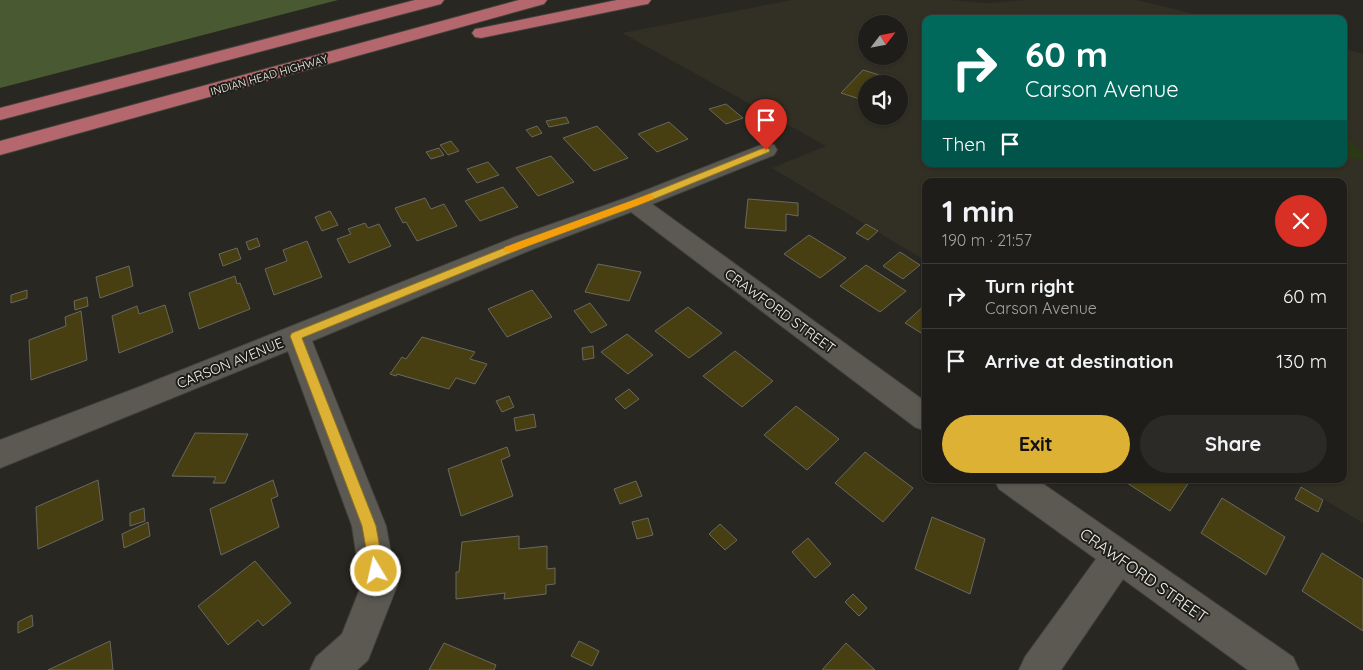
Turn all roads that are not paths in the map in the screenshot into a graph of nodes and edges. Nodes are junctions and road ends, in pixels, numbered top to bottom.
1 (435, 0) edge
2 (538, 0) edge
3 (642, 0) edge
4 (153, 107) junction
5 (0, 114) edge
6 (0, 148) edge
7 (766, 150) dead end
8 (634, 203) junction
9 (296, 336) junction
10 (922, 415) edge
11 (0, 454) edge
12 (1016, 483) edge
13 (1118, 557) junction
14 (329, 670) edge
15 (1038, 670) edge
16 (1280, 670) edge

1 - 5 highway
2 - 4 highway, INDIAN HEAD HIGHWAY
3 - 4 highway
4 - 6 highway, INDIAN HEAD HIGHWAY
7 - 8 street, CARSON AVENUE
8 - 9 street, CARSON AVENUE
8 - 10 street, CRAWFORD STREET
9 - 11 street, CARSON AVENUE
9 - 14 street
12 - 13 street, CRAWFORD STREET
13 - 15 street
13 - 16 street, CRAWFORD STREET

